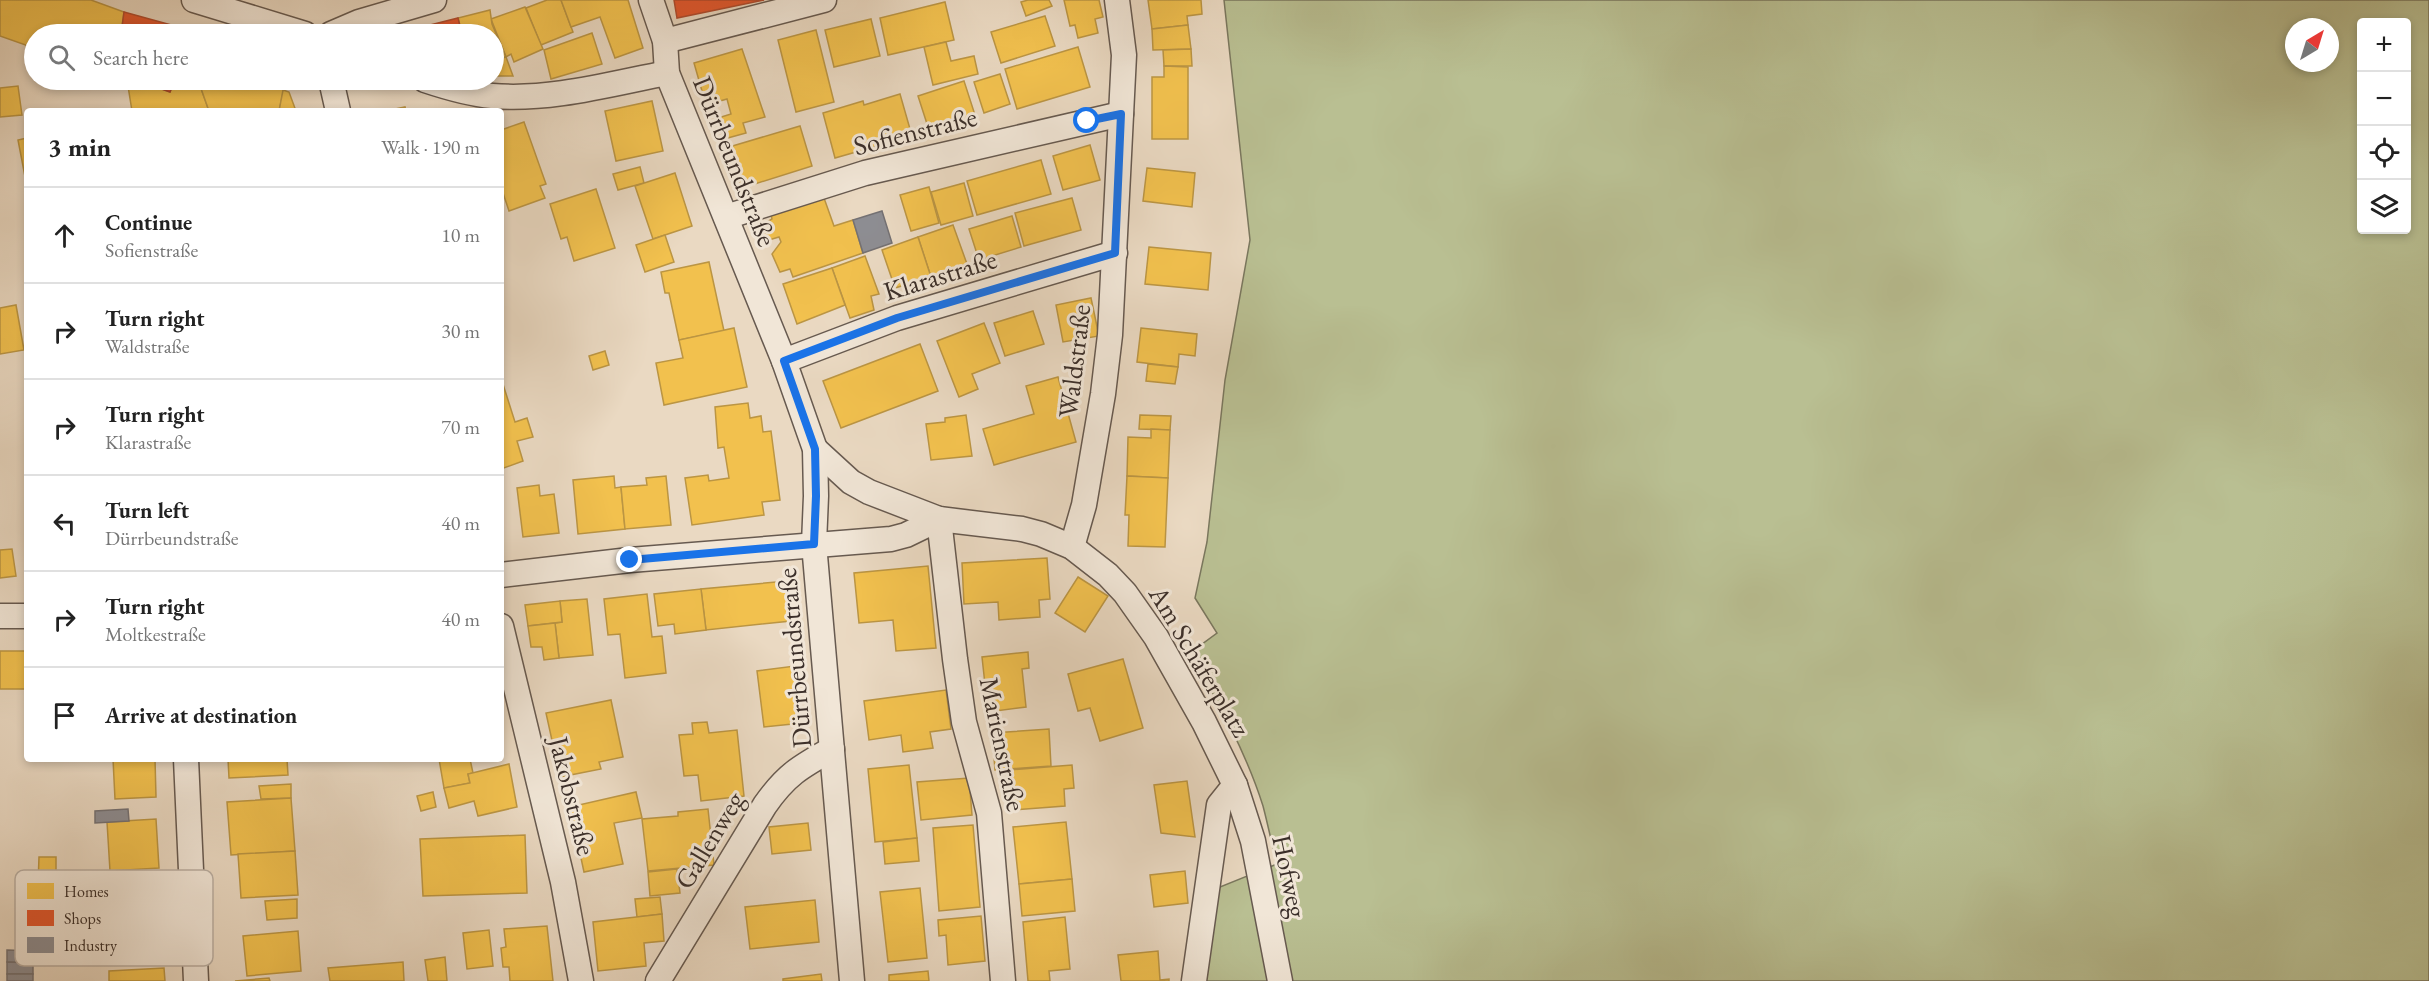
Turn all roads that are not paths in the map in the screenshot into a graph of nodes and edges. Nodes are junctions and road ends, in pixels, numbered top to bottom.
1 (194, 0) edge
2 (434, 0) edge
3 (651, 0) edge
4 (824, 0) edge
5 (1117, 0) edge
6 (272, 24) edge
7 (354, 24) edge
8 (664, 41) junction
9 (667, 73) junction
10 (333, 90) edge
11 (466, 90) edge
12 (337, 108) edge
13 (1121, 114) junction
14 (726, 217) junction
15 (1115, 253) junction
16 (784, 361) junction
17 (815, 449) junction
18 (939, 519) junction
19 (814, 544) junction
20 (1072, 547) junction
21 (504, 575) edge
22 (0, 616) edge
23 (24, 616) edge
24 (504, 638) edge
25 (832, 749) junction
26 (186, 762) edge
27 (1235, 785) junction
28 (191, 870) edge
29 (195, 966) edge
30 (196, 981) edge
31 (581, 981) edge
32 (658, 981) edge
33 (852, 981) edge
34 (1003, 981) edge
35 (1194, 981) edge
36 (1280, 981) edge

1 - 6 street
2 - 7 street
3 - 8 street, Dürrbeundstraße
4 - 8 street
5 - 13 street, Waldstraße
8 - 9 street, Dürrbeundstraße
9 - 11 street
9 - 14 street, Dürrbeundstraße
10 - 12 street
13 - 14 street, Sofienstraße
13 - 15 street, Waldstraße
14 - 16 street, Dürrbeundstraße
15 - 16 street, Klarastraße
15 - 20 street, Waldstraße
16 - 17 street, Dürrbeundstraße
17 - 18 street, Am Schäferplatz
17 - 19 street, Dürrbeundstraße
18 - 19 street
18 - 20 street, Am Schäferplatz
18 - 34 street, Marienstraße
19 - 21 street
19 - 25 street, Dürrbeundstraße
20 - 27 street, Am Schäferplatz
22 - 23 street
24 - 31 street, Jakobstraße
25 - 32 street, Gallenweg
25 - 33 street, Dürrbeundstraße
26 - 28 street
27 - 35 street
27 - 36 street, Hofweg
29 - 30 street

